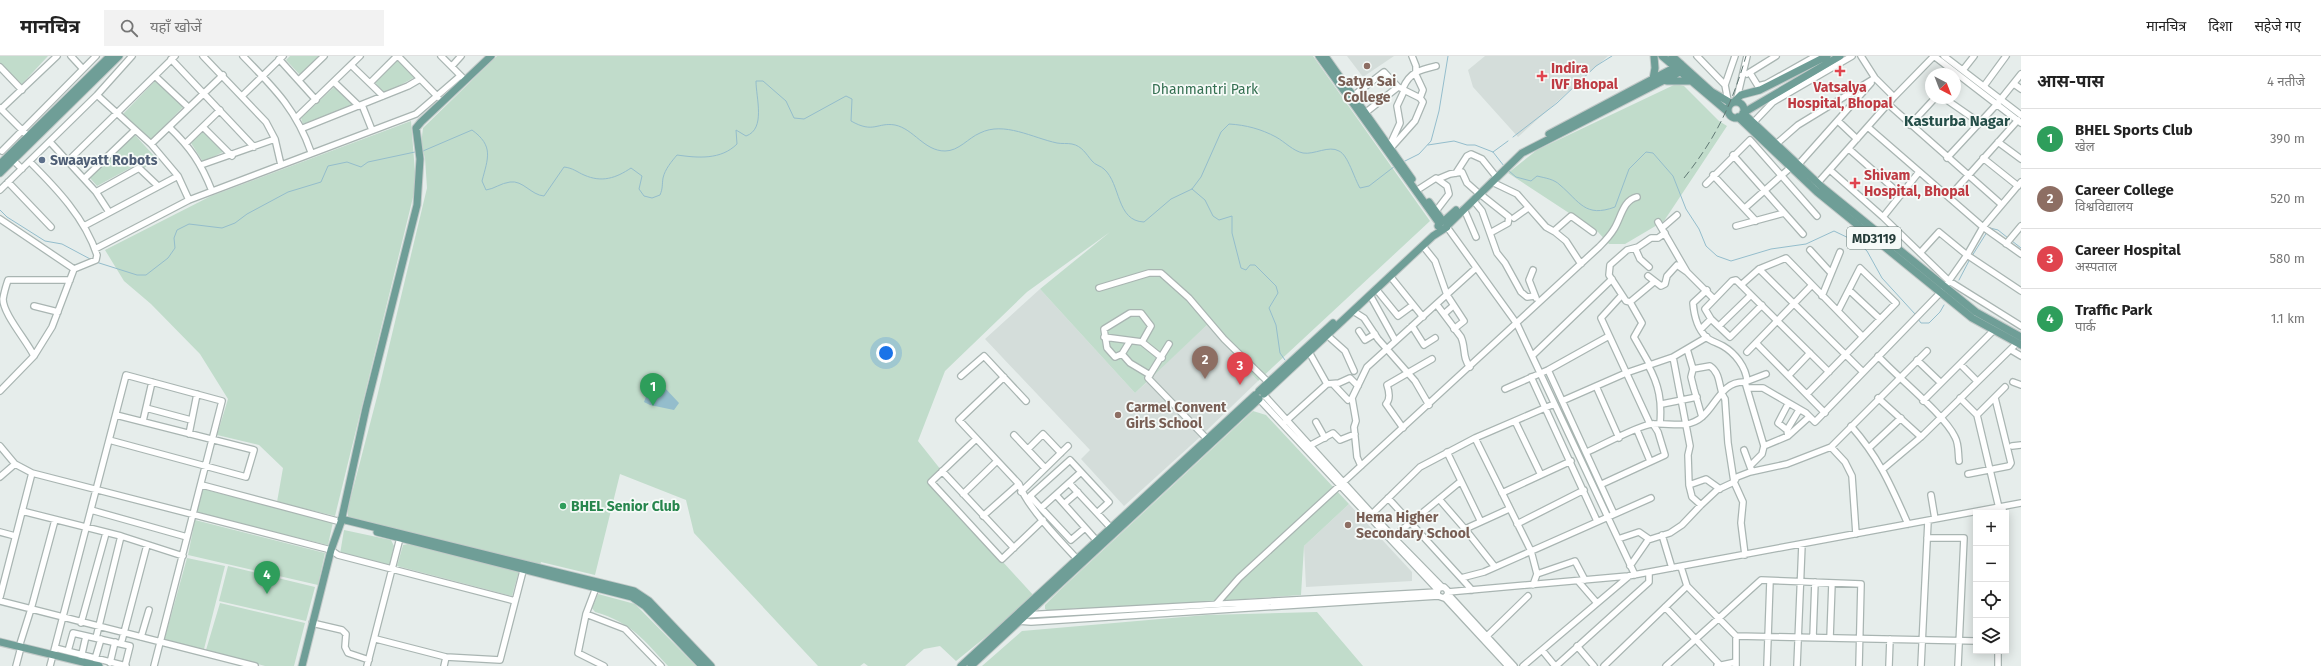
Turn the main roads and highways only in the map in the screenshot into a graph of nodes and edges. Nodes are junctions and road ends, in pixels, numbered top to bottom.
1 (110, 56) edge
2 (119, 56) edge
3 (491, 56) edge
4 (1319, 56) edge
5 (1325, 56) edge
6 (1654, 56) edge
7 (1662, 56) edge
8 (1672, 56) edge
9 (1840, 56) edge
10 (1827, 58) edge
11 (1681, 68) junction
12 (1653, 79) junction
13 (1691, 81) junction
14 (1661, 82) junction
15 (1345, 88) junction
16 (1732, 101) junction
17 (1728, 112) junction
18 (1740, 115) junction
19 (1751, 125) junction
20 (1382, 140) junction
21 (1774, 147) junction
22 (11, 158) junction
23 (1395, 159) junction
24 (1510, 162) junction
25 (0, 164) edge
26 (1402, 168) junction
27 (1502, 170) junction
28 (0, 173) edge
29 (1478, 193) junction
30 (1443, 224) junction
31 (2020, 342) edge
32 (1260, 396) junction
33 (1134, 510) junction
34 (341, 520) junction
35 (1079, 561) junction
36 (1058, 581) junction
37 (596, 585) junction
38 (1018, 617) junction
39 (0, 642) edge
40 (97, 663) edge
41 (302, 666) edge
42 (702, 666) edge
43 (710, 666) edge
44 (961, 666) edge
45 (971, 666) edge

1 - 22 main road
2 - 22 main road
3 - 34 main road
4 - 15 main road
5 - 15 main road
6 - 12 main road
7 - 11 main road
8 - 11 main road
9 - 10 main road
10 - 16 main road
10 - 18 main road
11 - 12 main road
11 - 13 main road
11 - 14 main road
11 - 16 main road
12 - 24 main road
13 - 14 main road
13 - 17 main road
14 - 24 main road
15 - 20 main road
15 - 20 main road
16 - 17 main road
16 - 18 main road
17 - 18 main road
18 - 19 main road, MD3119
19 - 21 main road, MD3119
19 - 21 main road, MD3119
20 - 23 main road
20 - 23 main road
21 - 31 main road, MD3119
22 - 25 main road
22 - 28 main road
23 - 26 main road
24 - 27 main road
26 - 30 main road
26 - 30 main road
27 - 29 main road
27 - 29 main road
29 - 30 main road
29 - 30 main road
30 - 32 main road
30 - 32 main road
32 - 33 main road
32 - 33 main road
33 - 35 main road
33 - 35 main road
34 - 37 main road
34 - 41 main road
35 - 36 main road
36 - 38 main road
36 - 38 main road
37 - 42 main road
37 - 43 main road
38 - 44 main road
38 - 45 main road
39 - 40 main road

